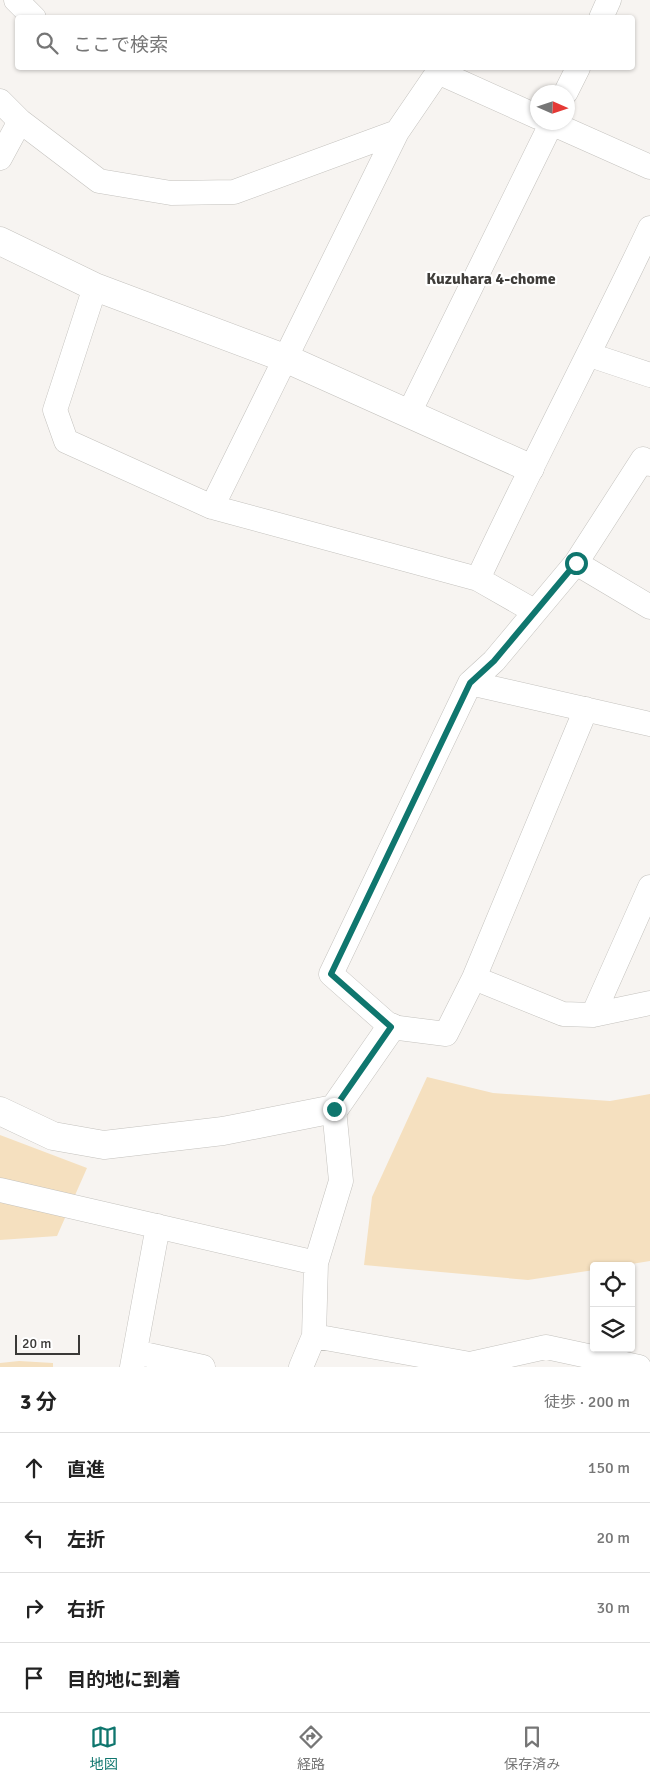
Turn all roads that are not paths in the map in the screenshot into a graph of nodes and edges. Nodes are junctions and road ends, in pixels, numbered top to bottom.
1 (16, 0) edge
2 (610, 0) edge
3 (31, 15) edge
4 (602, 15) edge
5 (577, 70) edge
6 (570, 85) edge
7 (0, 101) edge
8 (530, 113) edge
9 (20, 121) junction
10 (544, 130) edge
11 (568, 130) edge
12 (397, 132) junction
13 (0, 158) edge
14 (650, 167) edge
15 (650, 228) edge
16 (0, 241) edge
17 (95, 287) junction
18 (590, 355) junction
19 (287, 359) junction
20 (650, 375) edge
21 (409, 413) junction
22 (650, 464) edge
23 (530, 468) junction
24 (212, 507) junction
25 (576, 563) junction
26 (478, 579) junction
27 (650, 606) edge
28 (534, 611) junction
29 (470, 683) junction
30 (586, 709) junction
31 (650, 724) edge
32 (650, 887) edge
33 (474, 978) junction
34 (650, 1003) edge
35 (593, 1015) junction
36 (391, 1027) junction
37 (334, 1109) junction
38 (0, 1111) edge
39 (0, 1190) edge
40 (158, 1226) junction
41 (316, 1263) junction
42 (314, 1336) junction
43 (133, 1360) edge
44 (625, 1366) edge
45 (203, 1367) edge
46 (301, 1367) edge

1 - 3 street
2 - 4 street
5 - 6 street
7 - 9 street
8 - 12 street
9 - 12 street
9 - 13 street
10 - 21 street
11 - 14 street
12 - 19 street
15 - 18 street
16 - 17 street
17 - 19 street
17 - 24 street
18 - 20 street
18 - 23 street
19 - 21 street
19 - 24 street
21 - 23 street
22 - 25 street
23 - 26 street
24 - 26 street
25 - 27 street
25 - 28 street
26 - 28 street
28 - 29 street
29 - 30 street
29 - 36 street
30 - 31 street
30 - 33 street
32 - 35 street
33 - 35 street
33 - 36 street
34 - 35 street
36 - 37 street
37 - 38 street
37 - 41 street
39 - 40 street
40 - 41 street
40 - 43 street
41 - 42 street
42 - 44 street
42 - 46 street
43 - 45 street

